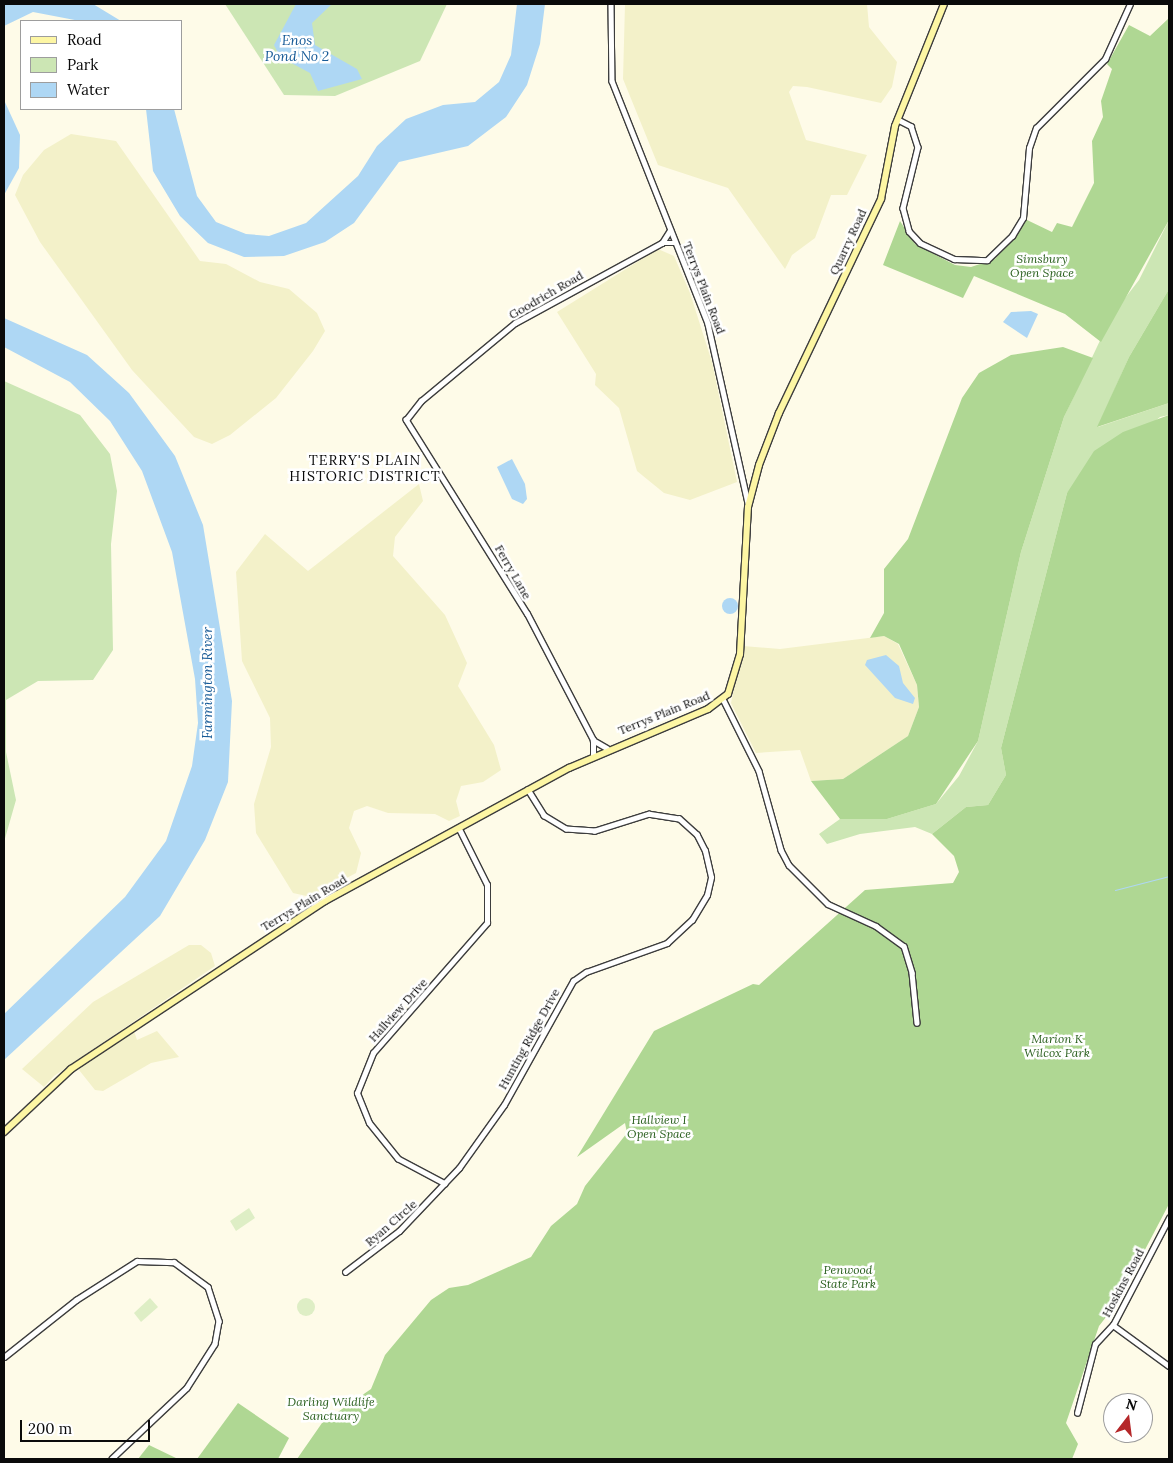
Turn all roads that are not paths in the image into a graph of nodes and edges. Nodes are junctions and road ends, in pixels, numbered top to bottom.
1 (611, 4) edge
2 (944, 4) edge
3 (1130, 4) edge
4 (897, 119) junction
5 (670, 230) junction
6 (662, 243) junction
7 (676, 243) junction
8 (406, 420) joint
9 (744, 484) junction
10 (754, 485) junction
11 (748, 507) junction
12 (723, 700) junction
13 (593, 740) junction
14 (607, 748) junction
15 (593, 756) junction
16 (528, 790) junction
17 (459, 829) junction
18 (917, 1023) dead end
19 (4, 1132) edge
20 (445, 1184) junction
21 (1169, 1218) edge
22 (345, 1272) dead end
23 (1113, 1326) junction
24 (4, 1356) edge
25 (1169, 1366) edge
26 (1077, 1413) dead end
27 (112, 1459) edge

1 - 5 street, Terrys Plain Road
2 - 4 street, Quarry Road
3 - 4 street
4 - 10 street, Quarry Road
5 - 6 street, Goodrich Road
5 - 7 street, Terrys Plain Road
6 - 7 street, Goodrich Road
6 - 8 street, Goodrich Road
7 - 9 street, Terrys Plain Road
8 - 13 street, Ferry Lane
9 - 10 street
9 - 11 street, Terrys Plain Road
10 - 11 street, Quarry Road
11 - 12 street, Terrys Plain Road
12 - 14 street, Terrys Plain Road
12 - 18 street
13 - 14 street
13 - 15 street, Ferry Lane
14 - 15 street, Terrys Plain Road
15 - 16 street, Terrys Plain Road
16 - 17 street, Terrys Plain Road
16 - 20 street, Hunting Ridge Drive
17 - 19 street, Terrys Plain Road
17 - 20 street, Hallview Drive
20 - 22 street, Ryan Circle
21 - 23 street, Hoskins Road
23 - 25 street
23 - 26 street, Hoskins Road
24 - 27 street

